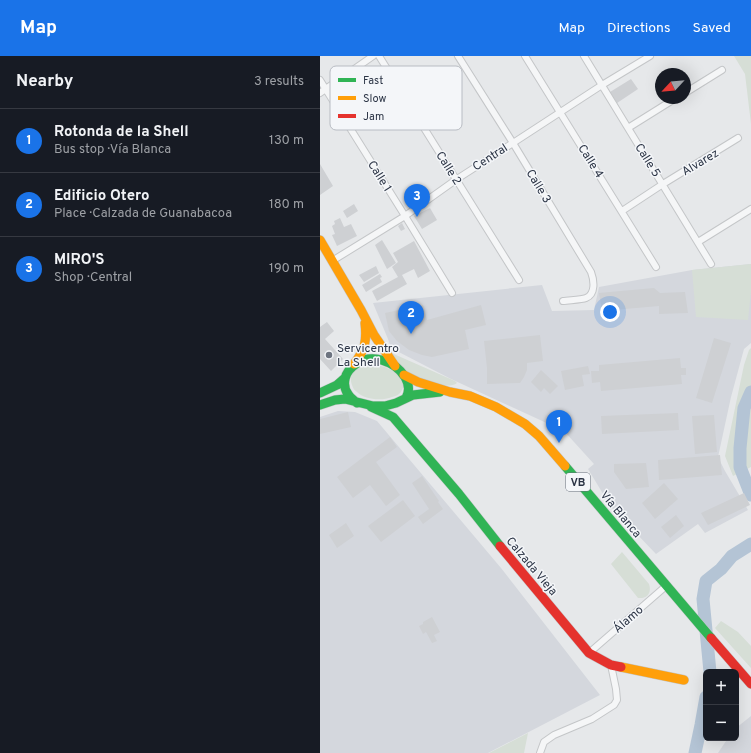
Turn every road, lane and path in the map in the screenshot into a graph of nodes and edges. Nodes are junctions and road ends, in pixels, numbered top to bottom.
1 (373, 56) edge
2 (379, 56) edge
3 (458, 56) edge
4 (525, 56) edge
5 (584, 56) edge
6 (650, 56) edge
7 (359, 66) edge
8 (385, 66) edge
9 (722, 70) dead end
10 (320, 80) edge
11 (602, 85) junction
12 (330, 87) edge
13 (691, 89) edge
14 (326, 90) junction
15 (320, 93) edge
16 (330, 96) edge
17 (666, 104) edge
18 (560, 112) junction
19 (628, 128) junction
20 (351, 130) edge
21 (425, 130) edge
22 (738, 138) dead end
23 (513, 142) junction
24 (456, 179) junction
25 (663, 184) junction
26 (751, 209) edge
27 (622, 211) junction
28 (405, 216) junction
29 (320, 240) edge
30 (698, 242) junction
31 (332, 261) junction
32 (711, 264) dead end
33 (656, 267) dead end
34 (519, 280) dead end
35 (452, 294) dead end
36 (563, 301) dead end
37 (361, 310) junction
38 (395, 366) junction
39 (352, 368) junction
40 (404, 375) junction
41 (345, 378) junction
42 (450, 392) junction
43 (320, 393) edge
44 (401, 402) junction
45 (357, 403) junction
46 (320, 405) edge
47 (666, 586) junction
48 (589, 653) junction
49 (611, 665) junction
50 (684, 680) dead end
51 (751, 684) edge
52 (540, 753) edge

1 - 7 street
2 - 8 street, Calle 2
3 - 23 street, Calle 3
4 - 18 street, Calle 4
5 - 11 street, Calle 5
6 - 11 street, Central
9 - 13 street
10 - 14 street, Calle 1
11 - 18 street, Central
11 - 19 street, Calle 5
12 - 14 street
14 - 15 street
14 - 16 street, Calle 1
17 - 19 street
18 - 23 street, Central
18 - 27 street, Calle 4
19 - 25 street, Calle 5
20 - 28 street, Calle 1
21 - 24 street, Calle 2
22 - 25 street, Alvarez
23 - 24 street, Central
23 - 36 street, Calle 3
24 - 28 street, Central
24 - 34 street, Calle 2
25 - 27 street, Alvarez
25 - 30 street, Calle 5
26 - 30 street
27 - 33 street, Calle 4
28 - 31 street, Central
28 - 35 street, Calle 1
29 - 31 main road
30 - 32 street, Calle 5
31 - 37 main road
37 - 38 main road
37 - 39 main road
38 - 39 main road, VB
38 - 40 main road, VB
39 - 41 main road, VB
40 - 42 main road, Vía Blanca / VB
40 - 44 main road
41 - 43 main road, VB
41 - 45 main road
42 - 44 main road, Vía Blanca / VB
42 - 47 main road, Vía Blanca / VB
44 - 45 main road, VB
45 - 46 main road, VB
45 - 48 main road, Calzada Vieja
47 - 48 street, Álamo
47 - 51 main road, Vía Blanca / VB
48 - 49 main road, Calzada Vieja
49 - 50 main road, Calzada Vieja
49 - 52 street

